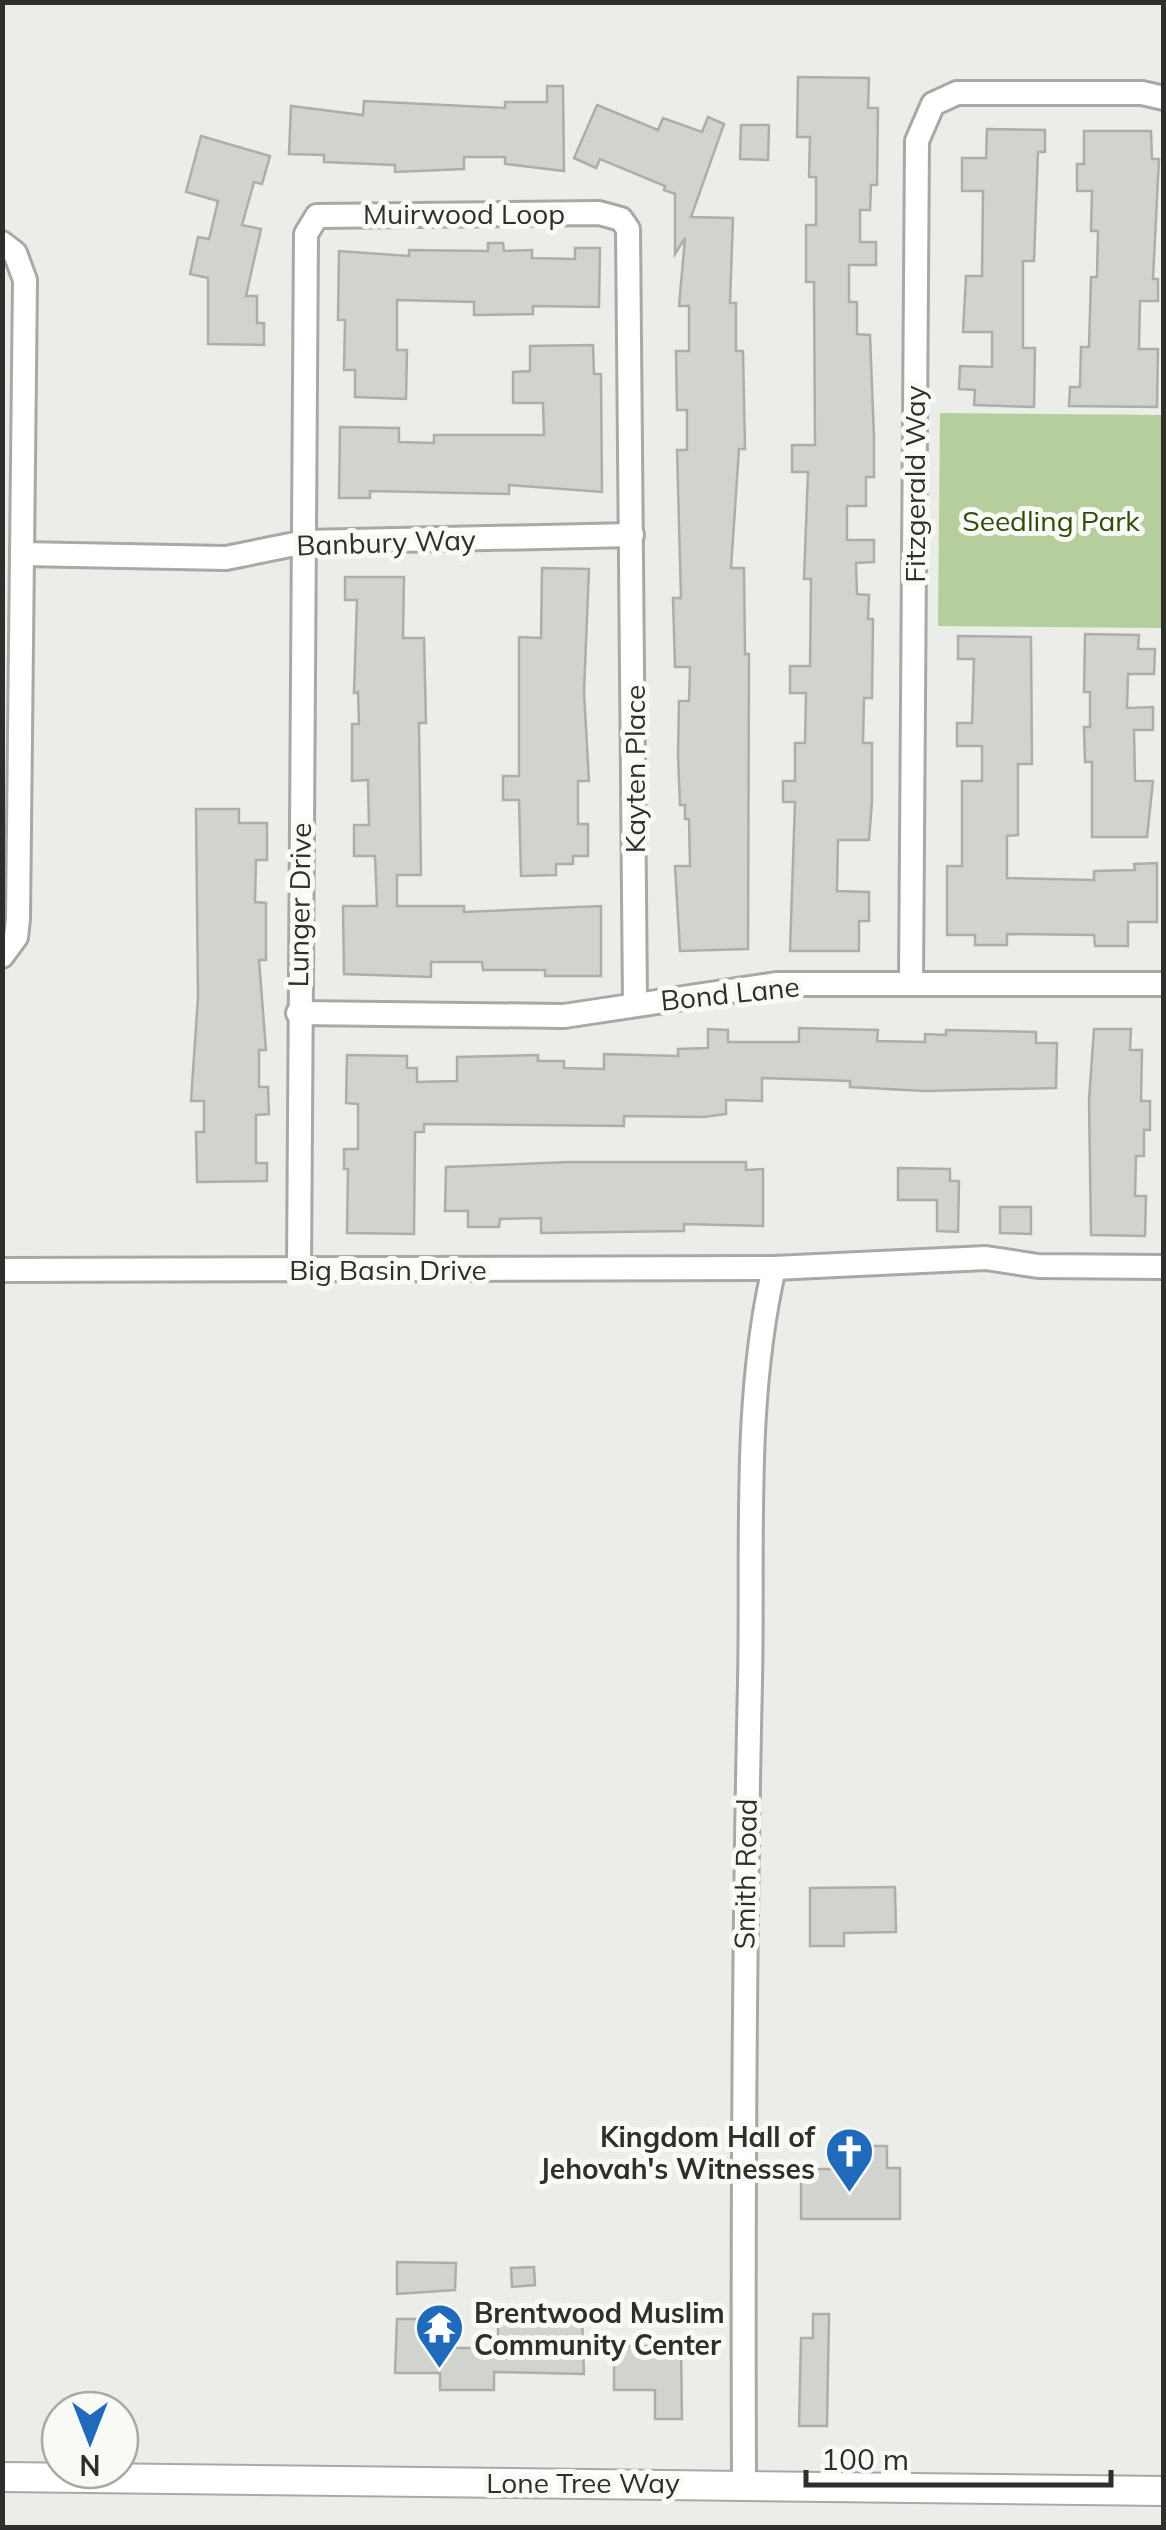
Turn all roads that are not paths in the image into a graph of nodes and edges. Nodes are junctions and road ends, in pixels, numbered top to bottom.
1 (1164, 98) edge
2 (9, 248) edge
3 (632, 535) junction
4 (305, 542) junction
5 (22, 554) junction
6 (2, 956) edge
7 (911, 982) junction
8 (1164, 984) edge
9 (635, 1003) junction
10 (298, 1014) junction
11 (1164, 1267) edge
12 (774, 1268) junction
13 (299, 1269) junction
14 (2, 1270) edge
15 (2, 2477) edge
16 (744, 2483) junction
17 (1164, 2490) edge

1 - 7 street, Fitzgerald Way
2 - 5 street
3 - 4 street, Banbury Way
3 - 4 street, Muirwood Loop
3 - 9 street, Kayten Place
4 - 5 street, Banbury Way
4 - 10 street, Lunger Drive
5 - 6 street
7 - 8 street, Bond Lane
7 - 9 street, Bond Lane
9 - 10 street, Bond Lane
10 - 13 street, Lunger Drive
11 - 12 street, Big Basin Drive
12 - 13 street, Big Basin Drive
12 - 16 street, Smith Road
13 - 14 street, Big Basin Drive
15 - 16 main road, Lone Tree Way
16 - 17 main road, Lone Tree Way

